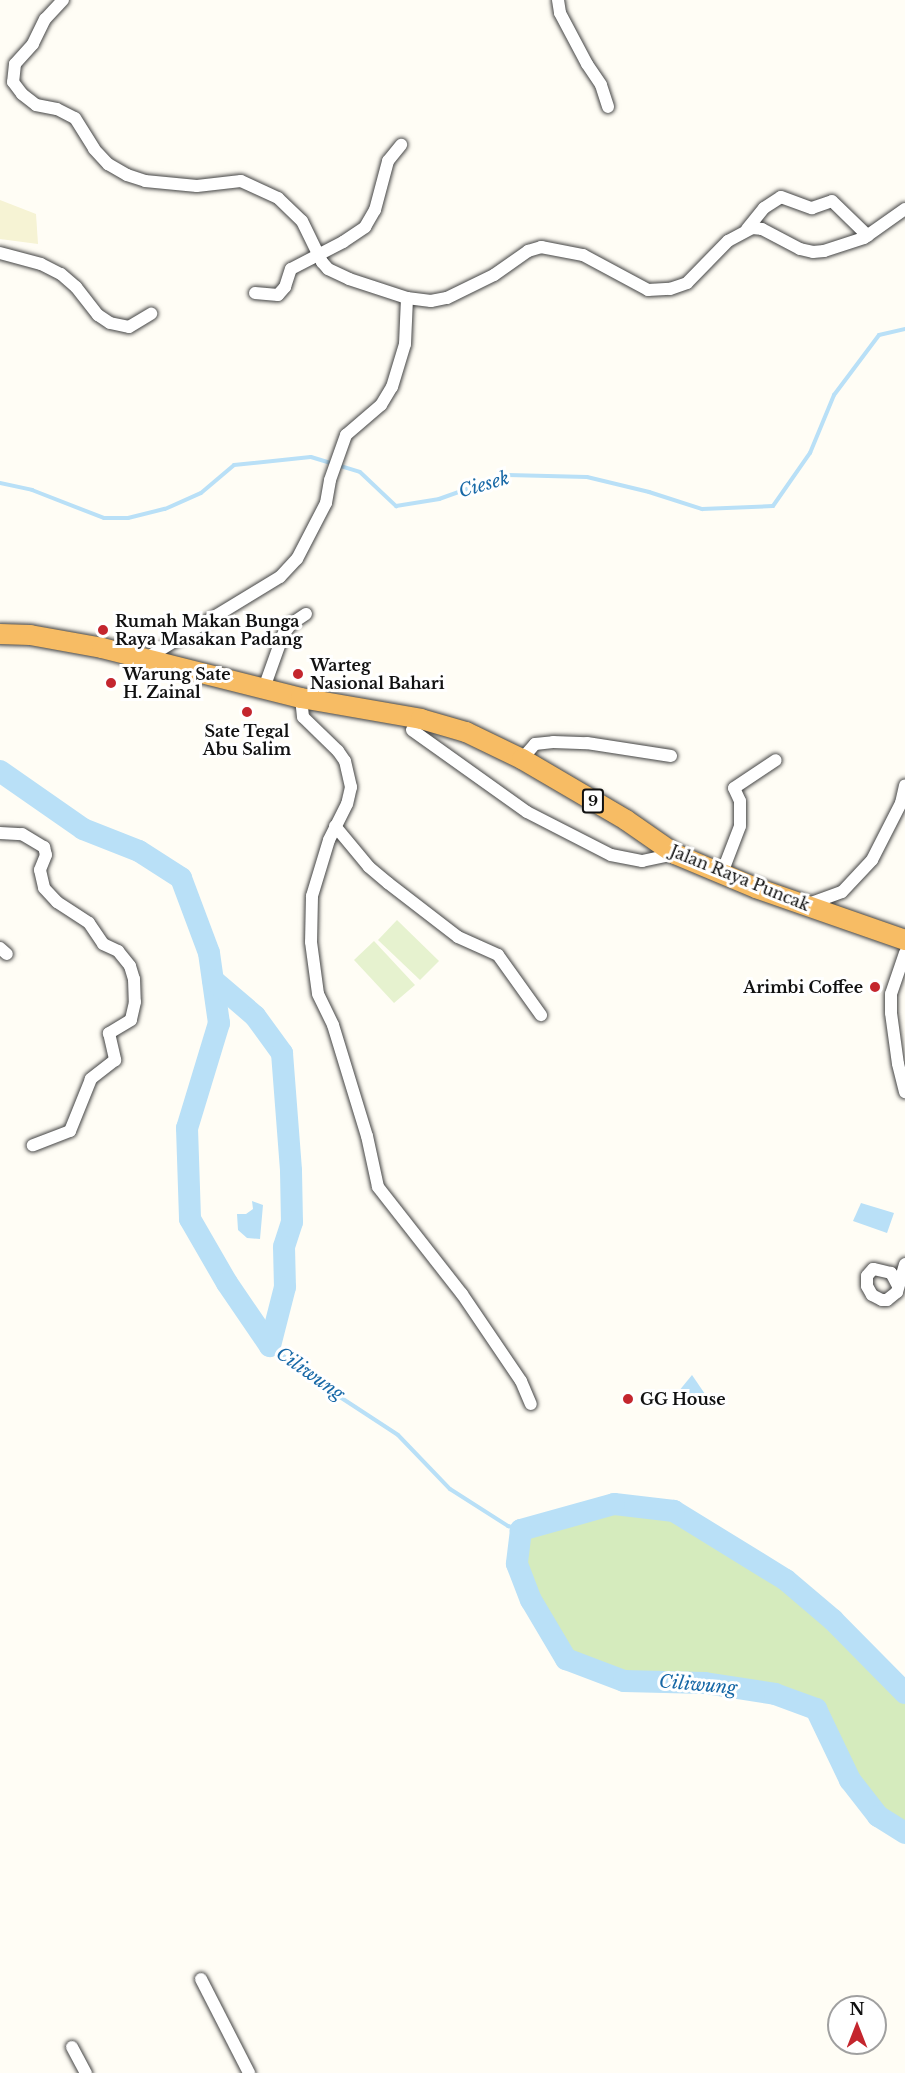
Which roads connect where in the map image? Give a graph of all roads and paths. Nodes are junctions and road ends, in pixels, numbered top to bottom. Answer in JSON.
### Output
{"nodes":[{"id":1,"x":63,"y":0,"type":"edge"},
{"id":2,"x":558,"y":0,"type":"edge"},
{"id":3,"x":608,"y":107,"type":"dead end"},
{"id":4,"x":401,"y":145,"type":"dead end"},
{"id":5,"x":905,"y":209,"type":"edge"},
{"id":6,"x":747,"y":230,"type":"junction"},
{"id":7,"x":868,"y":236,"type":"junction"},
{"id":8,"x":319,"y":252,"type":"junction"},
{"id":9,"x":0,"y":253,"type":"edge"},
{"id":10,"x":255,"y":293,"type":"dead end"},
{"id":11,"x":406,"y":298,"type":"junction"},
{"id":12,"x":151,"y":314,"type":"dead end"},
{"id":13,"x":306,"y":614,"type":"dead end"},
{"id":14,"x":0,"y":634,"type":"edge"},
{"id":15,"x":145,"y":659,"type":"junction"},
{"id":16,"x":264,"y":688,"type":"junction"},
{"id":17,"x":301,"y":698,"type":"junction"},
{"id":18,"x":412,"y":730,"type":"dead end"},
{"id":19,"x":671,"y":756,"type":"dead end"},
{"id":20,"x":522,"y":759,"type":"junction"},
{"id":21,"x":776,"y":760,"type":"dead end"},
{"id":22,"x":905,"y":785,"type":"edge"},
{"id":23,"x":336,"y":826,"type":"junction"},
{"id":24,"x":0,"y":833,"type":"edge"},
{"id":25,"x":675,"y":854,"type":"junction"},
{"id":26,"x":722,"y":873,"type":"junction"},
{"id":27,"x":806,"y":905,"type":"junction"},
{"id":28,"x":905,"y":940,"type":"edge"},
{"id":29,"x":905,"y":953,"type":"edge"},
{"id":30,"x":541,"y":1015,"type":"dead end"},
{"id":31,"x":905,"y":1092,"type":"edge"},
{"id":32,"x":33,"y":1145,"type":"dead end"},
{"id":33,"x":905,"y":1264,"type":"edge"},
{"id":34,"x":898,"y":1286,"type":"dead end"},
{"id":35,"x":531,"y":1404,"type":"dead end"},
{"id":36,"x":201,"y":1979,"type":"dead end"},
{"id":37,"x":72,"y":2047,"type":"dead end"},
{"id":38,"x":86,"y":2073,"type":"edge"},
{"id":39,"x":249,"y":2073,"type":"edge"}],
"edges":[{"from":1,"to":8,"type":"street"},
{"from":2,"to":3,"type":"street"},
{"from":4,"to":8,"type":"street"},
{"from":5,"to":7,"type":"street"},
{"from":6,"to":7,"type":"street"},
{"from":6,"to":7,"type":"street"},
{"from":6,"to":11,"type":"street"},
{"from":8,"to":10,"type":"street"},
{"from":8,"to":11,"type":"street"},
{"from":9,"to":12,"type":"street"},
{"from":11,"to":15,"type":"street"},
{"from":13,"to":16,"type":"street"},
{"from":14,"to":15,"type":"highway","name":"Jalan Raya Puncak","number":"9"},
{"from":15,"to":16,"type":"highway","name":"Jalan Raya Puncak","number":"9"},
{"from":16,"to":17,"type":"highway","name":"Jalan Raya Puncak","number":"9"},
{"from":17,"to":20,"type":"highway","name":"Jalan Raya Puncak","number":"9"},
{"from":17,"to":23,"type":"street"},
{"from":18,"to":25,"type":"street"},
{"from":19,"to":20,"type":"street"},
{"from":20,"to":25,"type":"highway","name":"Jalan Raya Puncak","number":"9"},
{"from":21,"to":26,"type":"street"},
{"from":22,"to":27,"type":"street"},
{"from":23,"to":30,"type":"street"},
{"from":23,"to":35,"type":"street"},
{"from":24,"to":32,"type":"street"},
{"from":25,"to":26,"type":"highway","name":"Jalan Raya Puncak","number":"9"},
{"from":26,"to":27,"type":"highway","name":"Jalan Raya Puncak","number":"9"},
{"from":27,"to":28,"type":"highway","name":"Jalan Raya Puncak","number":"9"},
{"from":29,"to":31,"type":"street"},
{"from":33,"to":34,"type":"street"},
{"from":36,"to":39,"type":"street"},
{"from":37,"to":38,"type":"street"}]}
